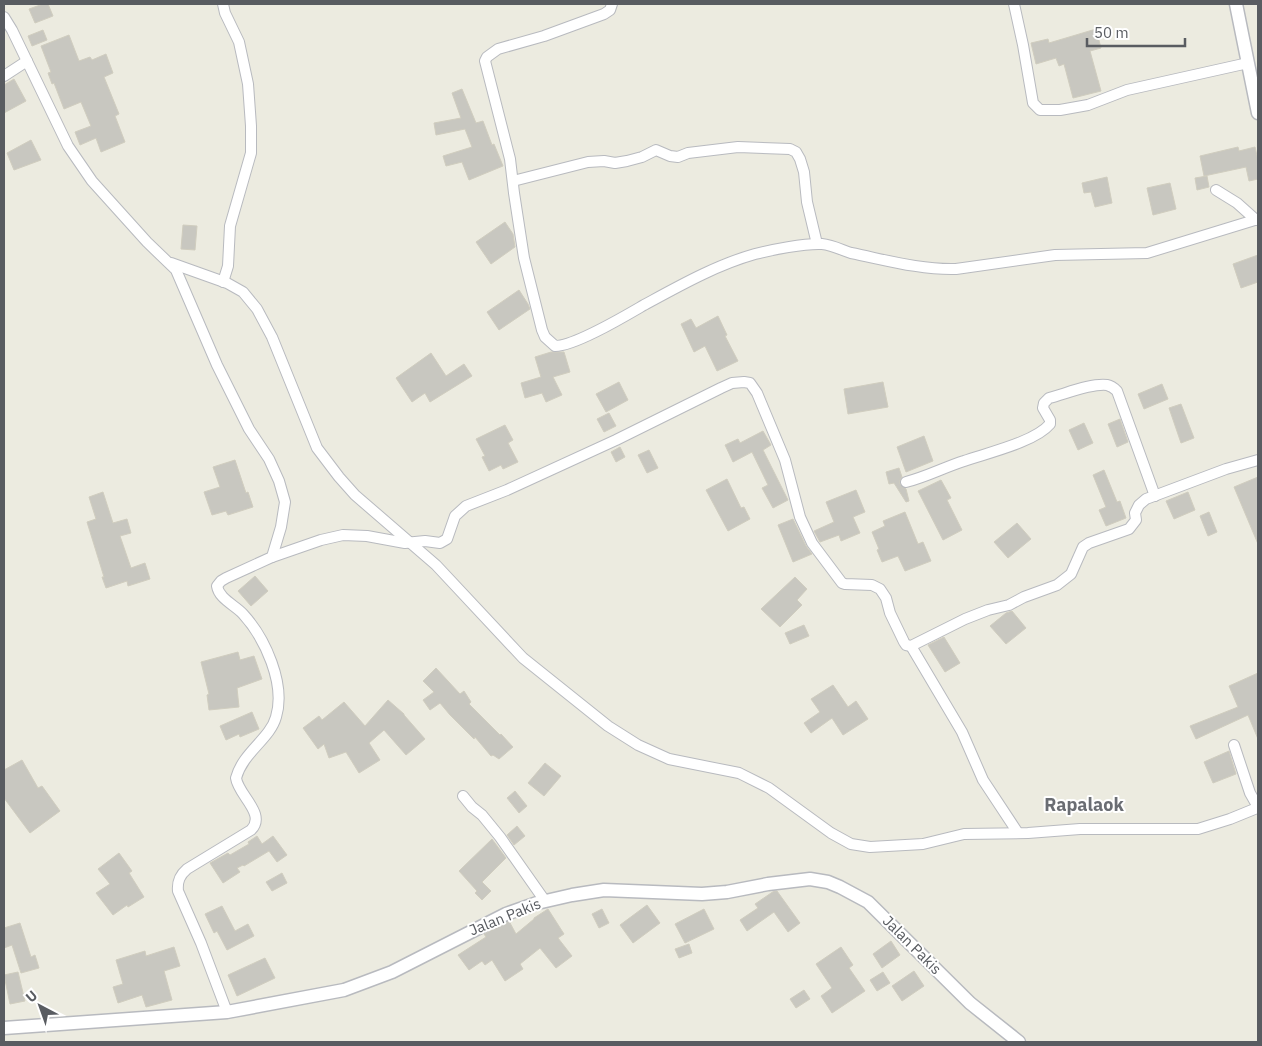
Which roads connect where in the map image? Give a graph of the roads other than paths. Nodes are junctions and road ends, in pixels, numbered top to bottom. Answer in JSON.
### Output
{"nodes":[{"id":1,"x":223,"y":4,"type":"edge"},
{"id":2,"x":612,"y":4,"type":"edge"},
{"id":3,"x":1014,"y":4,"type":"edge"},
{"id":4,"x":1236,"y":4,"type":"edge"},
{"id":5,"x":4,"y":18,"type":"edge"},
{"id":6,"x":27,"y":61,"type":"junction"},
{"id":7,"x":1248,"y":63,"type":"junction"},
{"id":8,"x":4,"y":76,"type":"edge"},
{"id":9,"x":1258,"y":113,"type":"edge"},
{"id":10,"x":513,"y":181,"type":"junction"},
{"id":11,"x":1216,"y":190,"type":"dead end"},
{"id":12,"x":1257,"y":219,"type":"edge"},
{"id":13,"x":817,"y":244,"type":"junction"},
{"id":14,"x":171,"y":263,"type":"junction"},
{"id":15,"x":222,"y":282,"type":"junction"},
{"id":16,"x":1258,"y":460,"type":"edge"},
{"id":17,"x":906,"y":482,"type":"dead end"},
{"id":18,"x":1155,"y":496,"type":"junction"},
{"id":19,"x":410,"y":543,"type":"junction"},
{"id":20,"x":272,"y":557,"type":"junction"},
{"id":21,"x":911,"y":646,"type":"junction"},
{"id":22,"x":1234,"y":745,"type":"dead end"},
{"id":23,"x":463,"y":796,"type":"dead end"},
{"id":24,"x":1258,"y":807,"type":"edge"},
{"id":25,"x":1018,"y":833,"type":"junction"},
{"id":26,"x":545,"y":901,"type":"junction"},
{"id":27,"x":227,"y":1012,"type":"junction"},
{"id":28,"x":4,"y":1028,"type":"edge"},
{"id":29,"x":1019,"y":1042,"type":"edge"}],
"edges":[{"from":1,"to":15,"type":"street"},
{"from":2,"to":10,"type":"street"},
{"from":3,"to":7,"type":"street"},
{"from":4,"to":7,"type":"street"},
{"from":5,"to":6,"type":"street"},
{"from":6,"to":8,"type":"street"},
{"from":6,"to":14,"type":"street"},
{"from":7,"to":9,"type":"street"},
{"from":10,"to":13,"type":"street"},
{"from":10,"to":13,"type":"street"},
{"from":11,"to":12,"type":"street"},
{"from":12,"to":13,"type":"street"},
{"from":14,"to":15,"type":"street"},
{"from":14,"to":20,"type":"street"},
{"from":15,"to":19,"type":"street"},
{"from":16,"to":18,"type":"street"},
{"from":17,"to":18,"type":"street"},
{"from":18,"to":21,"type":"street"},
{"from":19,"to":20,"type":"street"},
{"from":19,"to":21,"type":"street"},
{"from":19,"to":25,"type":"street"},
{"from":20,"to":27,"type":"street"},
{"from":21,"to":25,"type":"street"},
{"from":22,"to":24,"type":"street"},
{"from":23,"to":26,"type":"street"},
{"from":24,"to":25,"type":"street"},
{"from":26,"to":27,"type":"street","name":"Jalan Pakis"},
{"from":26,"to":29,"type":"street","name":"Jalan Pakis"},
{"from":27,"to":28,"type":"street","name":"Jalan Pakis"}]}
